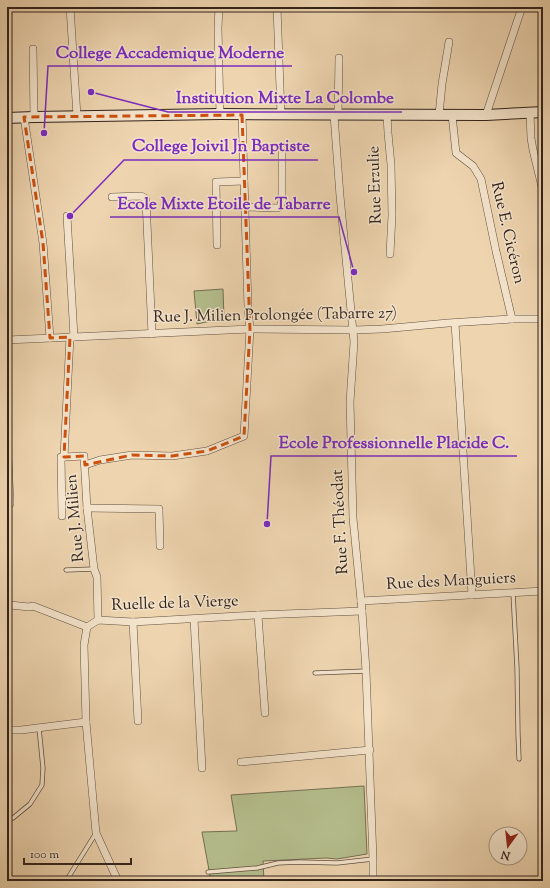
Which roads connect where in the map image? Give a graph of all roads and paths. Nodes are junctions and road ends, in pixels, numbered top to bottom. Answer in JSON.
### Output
{"nodes":[{"id":1,"x":70,"y":7,"type":"edge"},
{"id":2,"x":219,"y":7,"type":"edge"},
{"id":3,"x":277,"y":7,"type":"edge"},
{"id":4,"x":522,"y":7,"type":"edge"},
{"id":5,"x":449,"y":42,"type":"dead end"},
{"id":6,"x":34,"y":48,"type":"dead end"},
{"id":7,"x":338,"y":58,"type":"dead end"},
{"id":8,"x":543,"y":112,"type":"edge"},
{"id":9,"x":530,"y":113,"type":"junction"},
{"id":10,"x":220,"y":114,"type":"junction"},
{"id":11,"x":242,"y":115,"type":"junction"},
{"id":12,"x":281,"y":115,"type":"junction"},
{"id":13,"x":336,"y":115,"type":"junction"},
{"id":14,"x":387,"y":115,"type":"junction"},
{"id":15,"x":440,"y":115,"type":"junction"},
{"id":16,"x":452,"y":115,"type":"junction"},
{"id":17,"x":486,"y":115,"type":"junction"},
{"id":18,"x":77,"y":116,"type":"junction"},
{"id":19,"x":7,"y":118,"type":"edge"},
{"id":20,"x":27,"y":120,"type":"junction"},
{"id":21,"x":282,"y":150,"type":"dead end"},
{"id":22,"x":244,"y":181,"type":"junction"},
{"id":23,"x":543,"y":191,"type":"edge"},
{"id":24,"x":112,"y":197,"type":"dead end"},
{"id":25,"x":245,"y":207,"type":"junction"},
{"id":26,"x":67,"y":216,"type":"dead end"},
{"id":27,"x":218,"y":245,"type":"dead end"},
{"id":28,"x":390,"y":254,"type":"dead end"},
{"id":29,"x":512,"y":319,"type":"junction"},
{"id":30,"x":543,"y":319,"type":"edge"},
{"id":31,"x":454,"y":323,"type":"junction"},
{"id":32,"x":250,"y":330,"type":"junction"},
{"id":33,"x":354,"y":330,"type":"junction"},
{"id":34,"x":152,"y":334,"type":"junction"},
{"id":35,"x":72,"y":337,"type":"junction"},
{"id":36,"x":50,"y":338,"type":"junction"},
{"id":37,"x":7,"y":340,"type":"edge"},
{"id":38,"x":7,"y":438,"type":"edge"},
{"id":39,"x":64,"y":457,"type":"junction"},
{"id":40,"x":85,"y":465,"type":"junction"},
{"id":41,"x":9,"y":503,"type":"edge"},
{"id":42,"x":87,"y":508,"type":"junction"},
{"id":43,"x":62,"y":516,"type":"dead end"},
{"id":44,"x":160,"y":546,"type":"dead end"},
{"id":45,"x":94,"y":569,"type":"junction"},
{"id":46,"x":66,"y":570,"type":"dead end"},
{"id":47,"x":7,"y":580,"type":"edge"},
{"id":48,"x":543,"y":591,"type":"edge"},
{"id":49,"x":513,"y":593,"type":"junction"},
{"id":50,"x":472,"y":595,"type":"junction"},
{"id":51,"x":361,"y":602,"type":"junction"},
{"id":52,"x":362,"y":611,"type":"junction"},
{"id":53,"x":258,"y":615,"type":"junction"},
{"id":54,"x":194,"y":619,"type":"junction"},
{"id":55,"x":98,"y":620,"type":"junction"},
{"id":56,"x":133,"y":622,"type":"junction"},
{"id":57,"x":87,"y":627,"type":"junction"},
{"id":58,"x":366,"y":671,"type":"junction"},
{"id":59,"x":315,"y":672,"type":"dead end"},
{"id":60,"x":265,"y":714,"type":"dead end"},
{"id":61,"x":138,"y":721,"type":"dead end"},
{"id":62,"x":86,"y":722,"type":"junction"},
{"id":63,"x":39,"y":728,"type":"junction"},
{"id":64,"x":7,"y":730,"type":"edge"},
{"id":65,"x":370,"y":750,"type":"junction"},
{"id":66,"x":519,"y":759,"type":"dead end"},
{"id":67,"x":241,"y":762,"type":"dead end"},
{"id":68,"x":202,"y":768,"type":"dead end"},
{"id":69,"x":13,"y":818,"type":"dead end"},
{"id":70,"x":96,"y":833,"type":"junction"},
{"id":71,"x":373,"y":859,"type":"junction"},
{"id":72,"x":208,"y":872,"type":"dead end"},
{"id":73,"x":179,"y":880,"type":"edge"},
{"id":74,"x":66,"y":881,"type":"edge"},
{"id":75,"x":118,"y":881,"type":"edge"},
{"id":76,"x":174,"y":881,"type":"edge"},
{"id":77,"x":373,"y":881,"type":"edge"}],
"edges":[{"from":1,"to":18,"type":"street"},
{"from":2,"to":10,"type":"street"},
{"from":3,"to":12,"type":"street"},
{"from":4,"to":17,"type":"street"},
{"from":5,"to":15,"type":"street"},
{"from":6,"to":20,"type":"street"},
{"from":7,"to":13,"type":"street","name":"Rue F. Théodat"},
{"from":8,"to":9,"type":"main road"},
{"from":9,"to":17,"type":"main road"},
{"from":9,"to":23,"type":"street"},
{"from":10,"to":11,"type":"main road"},
{"from":10,"to":18,"type":"main road"},
{"from":11,"to":12,"type":"main road"},
{"from":11,"to":22,"type":"street"},
{"from":12,"to":13,"type":"main road"},
{"from":13,"to":14,"type":"main road"},
{"from":13,"to":33,"type":"street","name":"Rue F. Théodat"},
{"from":14,"to":15,"type":"main road"},
{"from":14,"to":28,"type":"street","name":"Rue Erzulie"},
{"from":15,"to":16,"type":"main road"},
{"from":16,"to":17,"type":"main road"},
{"from":16,"to":29,"type":"street","name":"Rue E. Cicéron"},
{"from":18,"to":20,"type":"main road"},
{"from":19,"to":20,"type":"main road"},
{"from":20,"to":36,"type":"street"},
{"from":21,"to":25,"type":"street"},
{"from":22,"to":25,"type":"street"},
{"from":22,"to":27,"type":"street"},
{"from":24,"to":34,"type":"street"},
{"from":25,"to":32,"type":"street"},
{"from":26,"to":35,"type":"street","name":"Rue J. Milien"},
{"from":29,"to":30,"type":"street","name":"Rue J. Milien Prolongée (Tabarre 27)"},
{"from":29,"to":31,"type":"street","name":"Rue J. Milien Prolongée (Tabarre 27)"},
{"from":31,"to":33,"type":"street","name":"Rue J. Milien Prolongée (Tabarre 27)"},
{"from":31,"to":50,"type":"street"},
{"from":32,"to":33,"type":"street","name":"Rue J. Milien Prolongée (Tabarre 27)"},
{"from":32,"to":34,"type":"street","name":"Rue J. Milien Prolongée (Tabarre 27)"},
{"from":32,"to":40,"type":"street"},
{"from":33,"to":51,"type":"street","name":"Rue F. Théodat"},
{"from":34,"to":35,"type":"street","name":"Rue J. Milien Prolongée (Tabarre 27)"},
{"from":35,"to":36,"type":"street","name":"Rue J. Milien Prolongée (Tabarre 27)"},
{"from":35,"to":39,"type":"street","name":"Rue J. Milien"},
{"from":36,"to":37,"type":"street","name":"Rue J. Milien Prolongée (Tabarre 27)"},
{"from":38,"to":41,"type":"street"},
{"from":39,"to":40,"type":"street","name":"Rue J. Milien"},
{"from":39,"to":43,"type":"street"},
{"from":40,"to":42,"type":"street","name":"Rue J. Milien"},
{"from":42,"to":44,"type":"street"},
{"from":42,"to":45,"type":"street","name":"Rue J. Milien"},
{"from":45,"to":46,"type":"lane"},
{"from":45,"to":55,"type":"street","name":"Rue J. Milien"},
{"from":47,"to":57,"type":"street"},
{"from":48,"to":49,"type":"street","name":"Rue des Manguiers"},
{"from":49,"to":50,"type":"street","name":"Rue des Manguiers"},
{"from":49,"to":66,"type":"lane"},
{"from":50,"to":51,"type":"street","name":"Rue des Manguiers"},
{"from":51,"to":52,"type":"street","name":"Rue F. Théodat"},
{"from":52,"to":53,"type":"street","name":"Ruelle de la Vierge"},
{"from":52,"to":58,"type":"street","name":"Rue F. Théodat"},
{"from":53,"to":54,"type":"street","name":"Ruelle de la Vierge"},
{"from":53,"to":60,"type":"street"},
{"from":54,"to":56,"type":"street","name":"Ruelle de la Vierge"},
{"from":54,"to":68,"type":"street"},
{"from":55,"to":56,"type":"street","name":"Ruelle de la Vierge"},
{"from":55,"to":57,"type":"street","name":"Ruelle de la Vierge"},
{"from":56,"to":61,"type":"street"},
{"from":57,"to":62,"type":"street"},
{"from":58,"to":59,"type":"lane"},
{"from":58,"to":65,"type":"street","name":"Rue F. Théodat"},
{"from":62,"to":63,"type":"street"},
{"from":62,"to":70,"type":"street"},
{"from":63,"to":64,"type":"street"},
{"from":63,"to":69,"type":"lane"},
{"from":65,"to":67,"type":"street"},
{"from":65,"to":71,"type":"street","name":"Rue F. Théodat"},
{"from":70,"to":74,"type":"lane"},
{"from":70,"to":75,"type":"street"},
{"from":71,"to":72,"type":"lane"},
{"from":71,"to":77,"type":"street","name":"Rue F. Théodat"},
{"from":73,"to":76,"type":"lane"}]}
